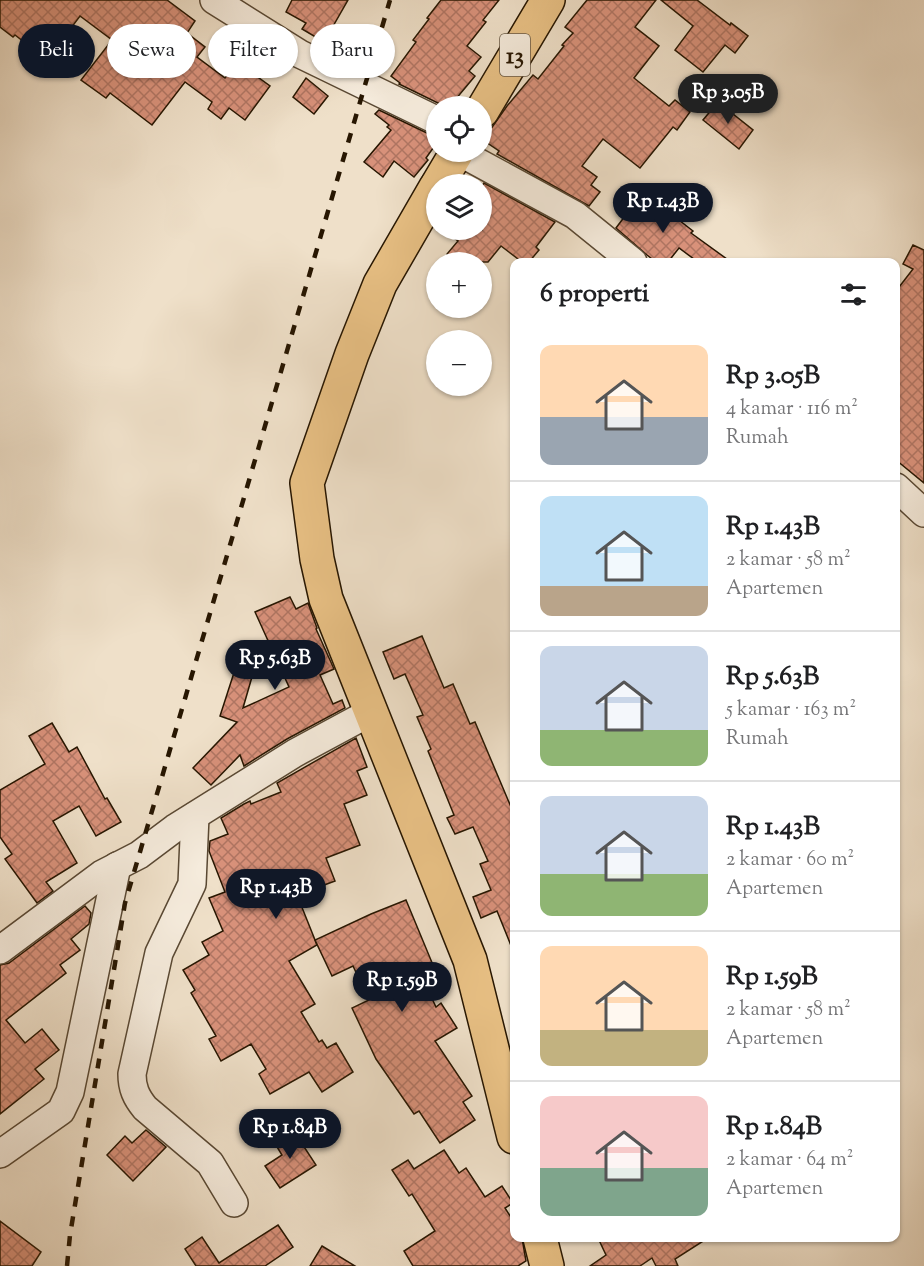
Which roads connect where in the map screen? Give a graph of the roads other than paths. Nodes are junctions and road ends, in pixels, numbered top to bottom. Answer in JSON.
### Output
{"nodes":[{"id":1,"x":214,"y":0,"type":"edge"},
{"id":2,"x":548,"y":0,"type":"edge"},
{"id":3,"x":491,"y":96,"type":"edge"},
{"id":4,"x":426,"y":115,"type":"edge"},
{"id":5,"x":477,"y":162,"type":"edge"},
{"id":6,"x":426,"y":205,"type":"edge"},
{"id":7,"x":628,"y":258,"type":"edge"},
{"id":8,"x":900,"y":491,"type":"edge"},
{"id":9,"x":924,"y":513,"type":"edge"},
{"id":10,"x":371,"y":712,"type":"junction"},
{"id":11,"x":195,"y":816,"type":"junction"},
{"id":12,"x":117,"y":866,"type":"junction"},
{"id":13,"x":0,"y":950,"type":"edge"},
{"id":14,"x":510,"y":1121,"type":"edge"},
{"id":15,"x":0,"y":1154,"type":"edge"},
{"id":16,"x":234,"y":1203,"type":"dead end"},
{"id":17,"x":541,"y":1242,"type":"edge"},
{"id":18,"x":547,"y":1266,"type":"edge"}],
"edges":[{"from":1,"to":4,"type":"street"},
{"from":2,"to":3,"type":"highway","number":"13"},
{"from":5,"to":7,"type":"street"},
{"from":6,"to":10,"type":"highway"},
{"from":8,"to":9,"type":"street"},
{"from":10,"to":11,"type":"street"},
{"from":10,"to":14,"type":"highway"},
{"from":11,"to":12,"type":"street"},
{"from":11,"to":16,"type":"street"},
{"from":12,"to":13,"type":"street"},
{"from":12,"to":15,"type":"street"},
{"from":17,"to":18,"type":"highway"}]}
